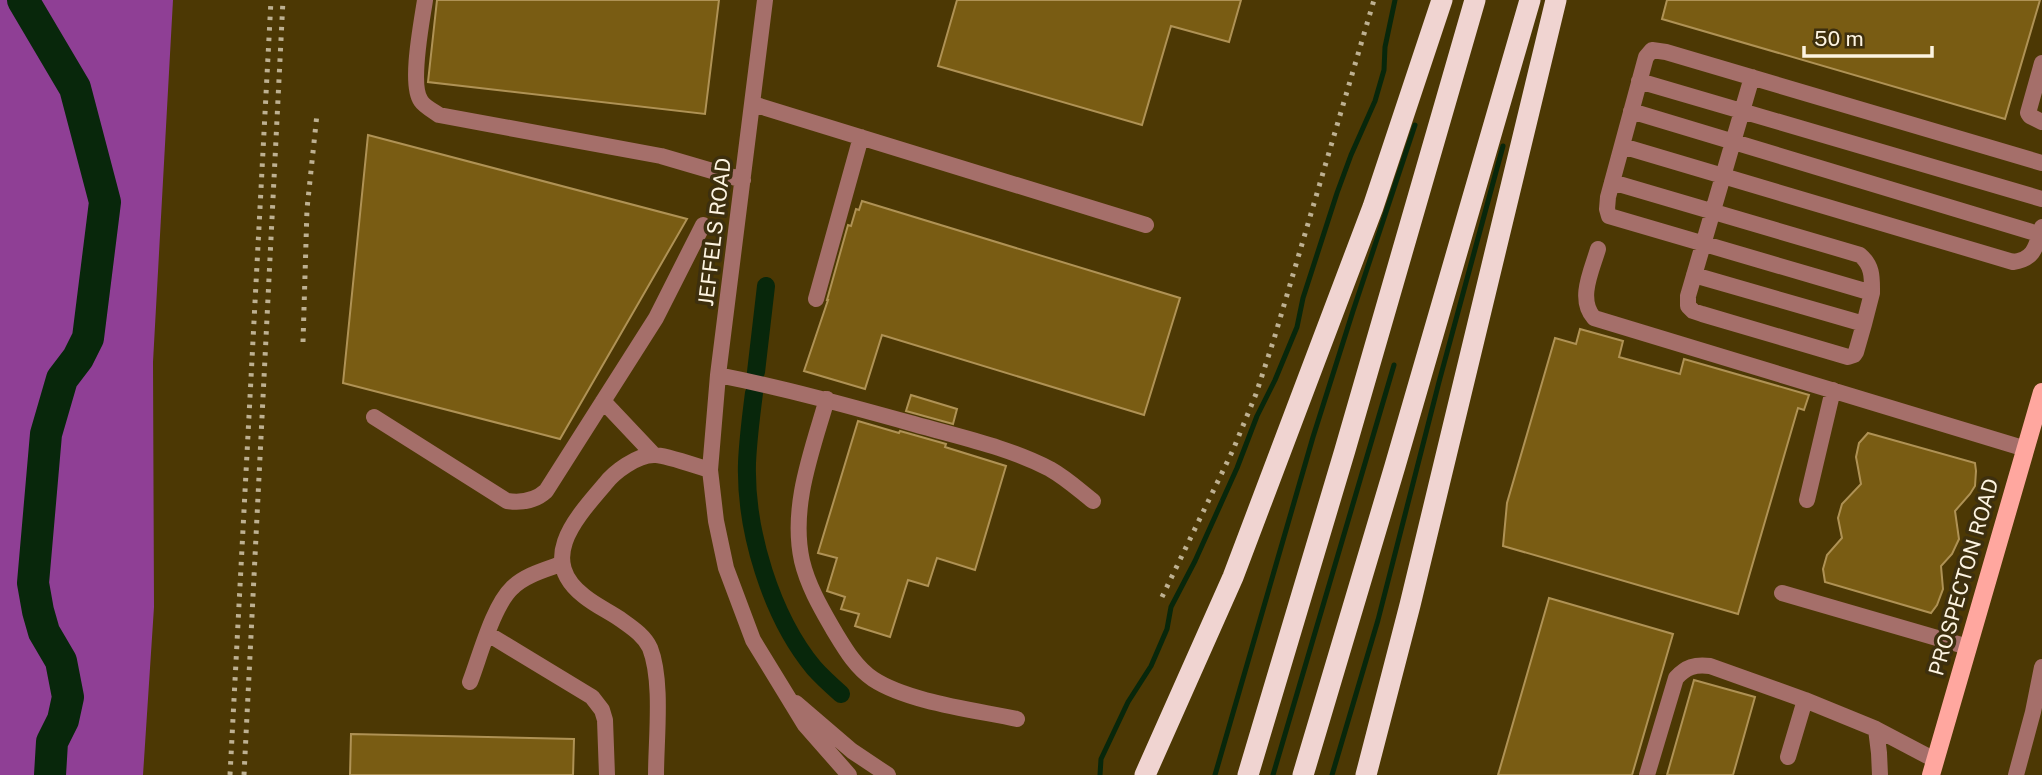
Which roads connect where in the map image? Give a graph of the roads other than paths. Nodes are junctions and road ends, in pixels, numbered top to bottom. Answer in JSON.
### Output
{"nodes":[{"id":1,"x":425,"y":0,"type":"edge"},
{"id":2,"x":765,"y":0,"type":"edge"},
{"id":3,"x":1442,"y":0,"type":"edge"},
{"id":4,"x":1475,"y":0,"type":"edge"},
{"id":5,"x":1530,"y":0,"type":"edge"},
{"id":6,"x":1556,"y":0,"type":"edge"},
{"id":7,"x":2042,"y":63,"type":"edge"},
{"id":8,"x":1752,"y":77,"type":"junction"},
{"id":9,"x":1639,"y":80,"type":"junction"},
{"id":10,"x":753,"y":104,"type":"junction"},
{"id":11,"x":1631,"y":111,"type":"junction"},
{"id":12,"x":1743,"y":111,"type":"junction"},
{"id":13,"x":2042,"y":122,"type":"edge"},
{"id":14,"x":861,"y":137,"type":"junction"},
{"id":15,"x":1734,"y":142,"type":"junction"},
{"id":16,"x":1622,"y":146,"type":"junction"},
{"id":17,"x":2042,"y":163,"type":"edge"},
{"id":18,"x":1723,"y":175,"type":"junction"},
{"id":19,"x":743,"y":180,"type":"junction"},
{"id":20,"x":1612,"y":182,"type":"junction"},
{"id":21,"x":2042,"y":198,"type":"edge"},
{"id":22,"x":1711,"y":212,"type":"junction"},
{"id":23,"x":703,"y":225,"type":"dead end"},
{"id":24,"x":1146,"y":225,"type":"dead end"},
{"id":25,"x":2041,"y":232,"type":"edge"},
{"id":26,"x":1703,"y":244,"type":"junction"},
{"id":27,"x":1598,"y":249,"type":"dead end"},
{"id":28,"x":1695,"y":275,"type":"junction"},
{"id":29,"x":1872,"y":293,"type":"junction"},
{"id":30,"x":816,"y":299,"type":"dead end"},
{"id":31,"x":1864,"y":324,"type":"junction"},
{"id":32,"x":718,"y":374,"type":"junction"},
{"id":33,"x":1833,"y":390,"type":"junction"},
{"id":34,"x":2042,"y":393,"type":"edge"},
{"id":35,"x":827,"y":399,"type":"junction"},
{"id":36,"x":603,"y":401,"type":"junction"},
{"id":37,"x":374,"y":417,"type":"dead end"},
{"id":38,"x":2026,"y":449,"type":"junction"},
{"id":39,"x":654,"y":454,"type":"junction"},
{"id":40,"x":710,"y":470,"type":"junction"},
{"id":41,"x":1807,"y":500,"type":"dead end"},
{"id":42,"x":1093,"y":501,"type":"dead end"},
{"id":43,"x":561,"y":564,"type":"junction"},
{"id":44,"x":1782,"y":593,"type":"dead end"},
{"id":45,"x":488,"y":634,"type":"junction"},
{"id":46,"x":1968,"y":647,"type":"junction"},
{"id":47,"x":2042,"y":667,"type":"edge"},
{"id":48,"x":470,"y":682,"type":"dead end"},
{"id":49,"x":791,"y":700,"type":"junction"},
{"id":50,"x":1805,"y":700,"type":"junction"},
{"id":51,"x":1017,"y":719,"type":"dead end"},
{"id":52,"x":1875,"y":729,"type":"junction"},
{"id":53,"x":1788,"y":757,"type":"dead end"},
{"id":54,"x":1933,"y":768,"type":"edge"},
{"id":55,"x":607,"y":775,"type":"edge"},
{"id":56,"x":656,"y":775,"type":"edge"},
{"id":57,"x":849,"y":775,"type":"edge"},
{"id":58,"x":888,"y":775,"type":"edge"},
{"id":59,"x":1144,"y":775,"type":"edge"},
{"id":60,"x":1248,"y":775,"type":"edge"},
{"id":61,"x":1303,"y":775,"type":"edge"},
{"id":62,"x":1366,"y":775,"type":"edge"},
{"id":63,"x":1647,"y":775,"type":"edge"},
{"id":64,"x":1880,"y":775,"type":"edge"},
{"id":65,"x":2016,"y":775,"type":"edge"}],
"edges":[{"from":1,"to":19,"type":"street"},
{"from":2,"to":10,"type":"street","name":"JEFFELS ROAD"},
{"from":3,"to":59,"type":"highway"},
{"from":4,"to":60,"type":"highway"},
{"from":5,"to":61,"type":"highway"},
{"from":6,"to":62,"type":"highway"},
{"from":7,"to":13,"type":"street"},
{"from":8,"to":9,"type":"street"},
{"from":8,"to":12,"type":"street"},
{"from":8,"to":17,"type":"street"},
{"from":9,"to":11,"type":"street"},
{"from":9,"to":12,"type":"street"},
{"from":10,"to":14,"type":"street"},
{"from":10,"to":19,"type":"street","name":"JEFFELS ROAD"},
{"from":11,"to":15,"type":"street"},
{"from":11,"to":16,"type":"street"},
{"from":12,"to":15,"type":"street"},
{"from":12,"to":21,"type":"street"},
{"from":14,"to":24,"type":"street"},
{"from":14,"to":30,"type":"street"},
{"from":15,"to":18,"type":"street"},
{"from":15,"to":25,"type":"street"},
{"from":16,"to":18,"type":"street"},
{"from":16,"to":20,"type":"street"},
{"from":18,"to":22,"type":"street"},
{"from":18,"to":25,"type":"street"},
{"from":19,"to":32,"type":"street","name":"JEFFELS ROAD"},
{"from":20,"to":22,"type":"street"},
{"from":20,"to":26,"type":"street"},
{"from":22,"to":26,"type":"street"},
{"from":22,"to":29,"type":"street"},
{"from":23,"to":36,"type":"street"},
{"from":26,"to":28,"type":"street"},
{"from":26,"to":29,"type":"street"},
{"from":27,"to":33,"type":"street"},
{"from":28,"to":31,"type":"street"},
{"from":28,"to":31,"type":"street"},
{"from":29,"to":31,"type":"street"},
{"from":32,"to":35,"type":"street"},
{"from":32,"to":40,"type":"street","name":"JEFFELS ROAD"},
{"from":33,"to":38,"type":"street"},
{"from":33,"to":41,"type":"street"},
{"from":34,"to":38,"type":"main road","name":"PROSPECTON ROAD"},
{"from":35,"to":42,"type":"street"},
{"from":35,"to":51,"type":"street"},
{"from":36,"to":37,"type":"street"},
{"from":36,"to":39,"type":"street"},
{"from":38,"to":46,"type":"main road","name":"PROSPECTON ROAD"},
{"from":39,"to":40,"type":"street"},
{"from":39,"to":43,"type":"street"},
{"from":40,"to":49,"type":"street","name":"JEFFELS ROAD"},
{"from":43,"to":45,"type":"street"},
{"from":43,"to":56,"type":"street"},
{"from":44,"to":46,"type":"street"},
{"from":45,"to":48,"type":"street"},
{"from":45,"to":55,"type":"street"},
{"from":46,"to":54,"type":"main road","name":"PROSPECTON ROAD"},
{"from":47,"to":65,"type":"street"},
{"from":49,"to":57,"type":"street","name":"JEFFELS ROAD"},
{"from":49,"to":58,"type":"street"},
{"from":50,"to":52,"type":"street"},
{"from":50,"to":53,"type":"street"},
{"from":50,"to":63,"type":"street"},
{"from":52,"to":54,"type":"street"},
{"from":52,"to":64,"type":"street"}]}
